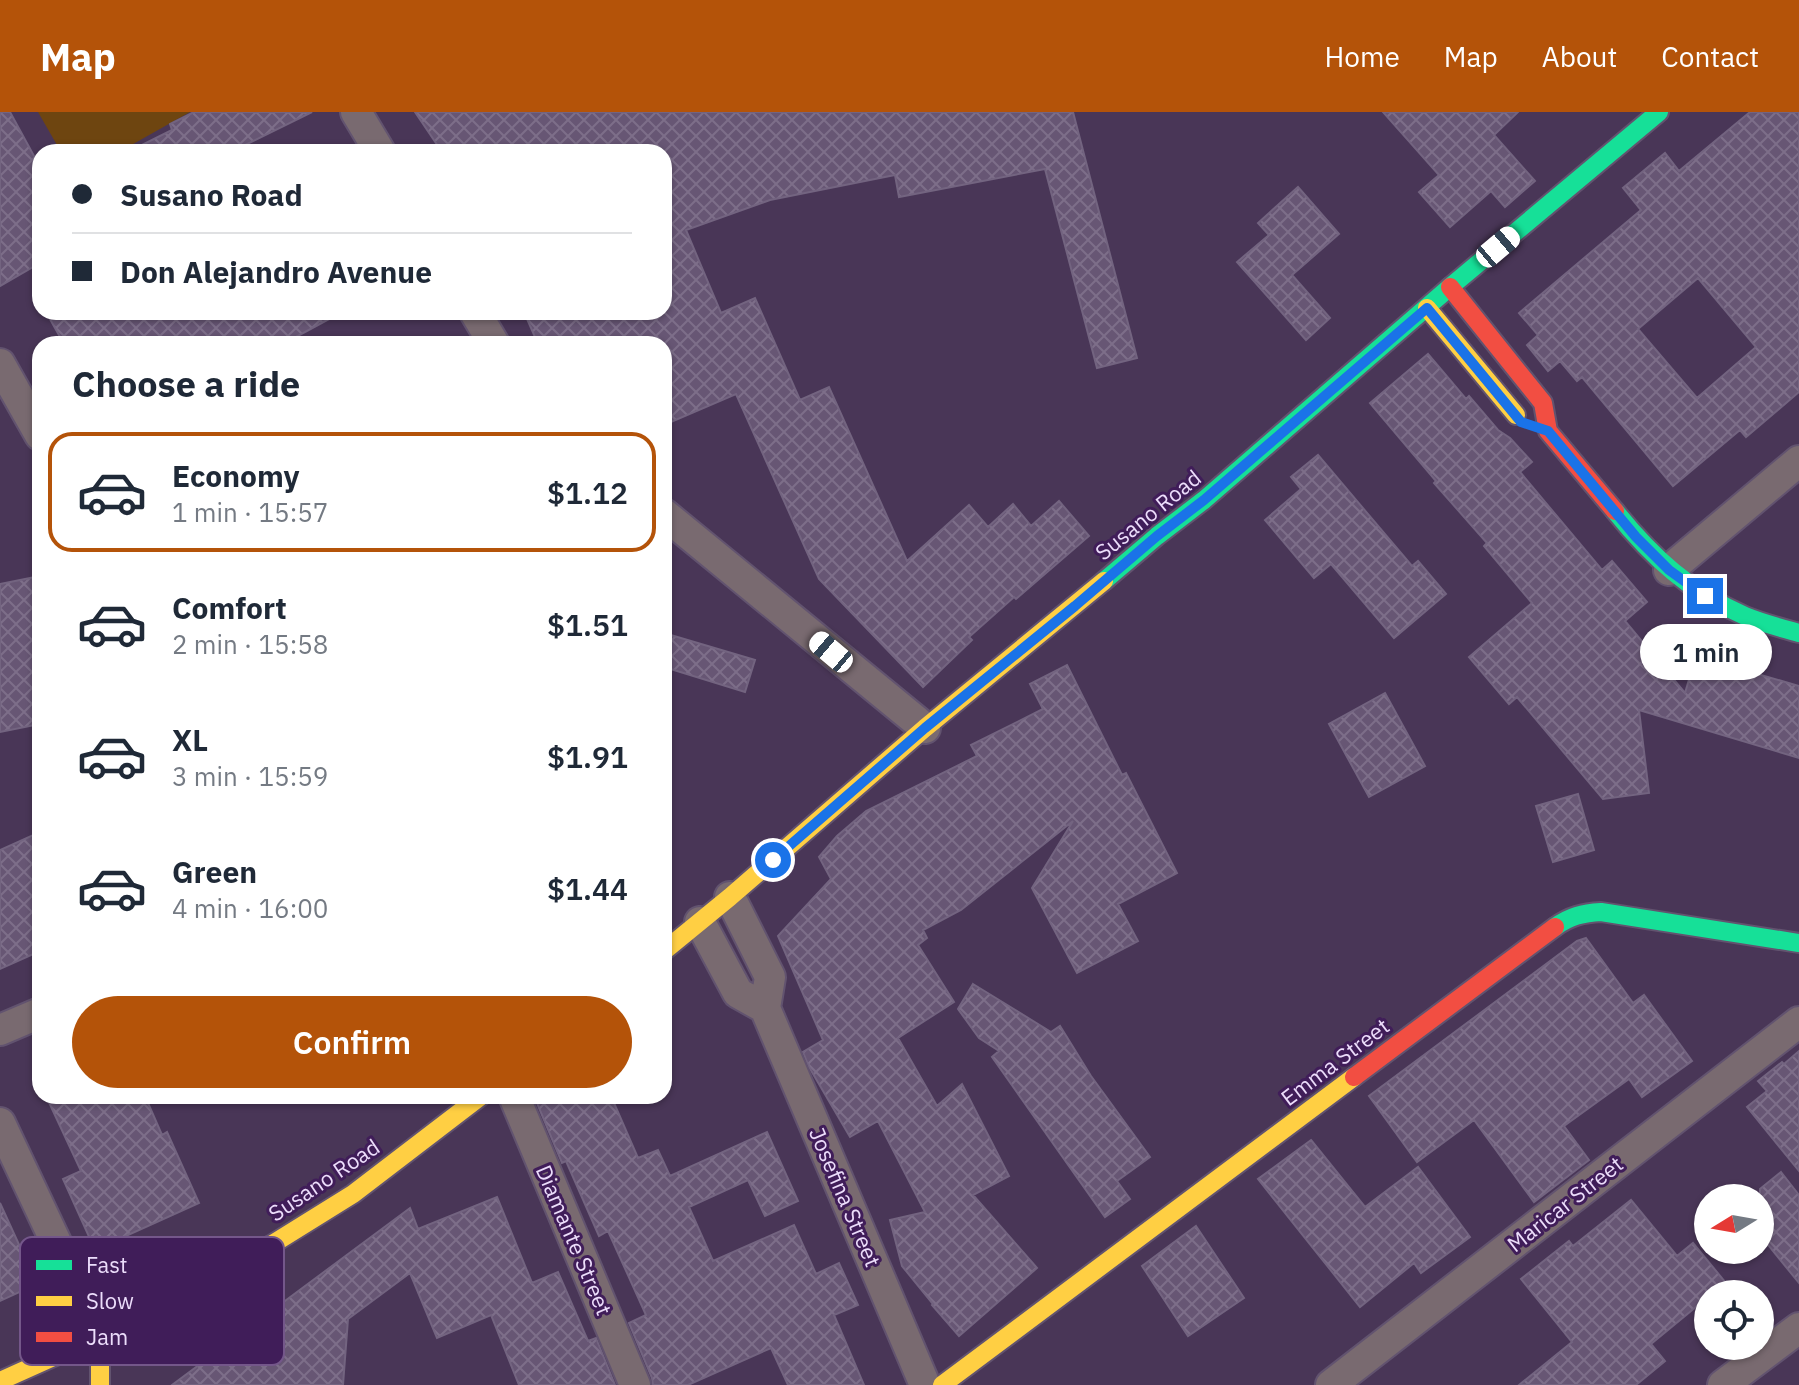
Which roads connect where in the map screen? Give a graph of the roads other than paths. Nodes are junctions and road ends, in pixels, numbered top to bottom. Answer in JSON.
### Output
{"nodes":[{"id":1,"x":356,"y":112,"type":"edge"},
{"id":2,"x":1659,"y":112,"type":"edge"},
{"id":3,"x":375,"y":144,"type":"edge"},
{"id":4,"x":1450,"y":287,"type":"junction"},
{"id":5,"x":1427,"y":308,"type":"junction"},
{"id":6,"x":0,"y":364,"type":"edge"},
{"id":7,"x":32,"y":421,"type":"edge"},
{"id":8,"x":1548,"y":431,"type":"junction"},
{"id":9,"x":1799,"y":461,"type":"edge"},
{"id":10,"x":672,"y":521,"type":"edge"},
{"id":11,"x":1669,"y":570,"type":"junction"},
{"id":12,"x":1799,"y":633,"type":"edge"},
{"id":13,"x":925,"y":728,"type":"junction"},
{"id":14,"x":730,"y":897,"type":"junction"},
{"id":15,"x":700,"y":922,"type":"junction"},
{"id":16,"x":1799,"y":943,"type":"edge"},
{"id":17,"x":672,"y":945,"type":"edge"},
{"id":18,"x":765,"y":1008,"type":"junction"},
{"id":19,"x":32,"y":1016,"type":"edge"},
{"id":20,"x":1799,"y":1022,"type":"edge"},
{"id":21,"x":0,"y":1030,"type":"edge"},
{"id":22,"x":471,"y":1104,"type":"edge"},
{"id":23,"x":517,"y":1104,"type":"edge"},
{"id":24,"x":0,"y":1123,"type":"edge"},
{"id":25,"x":54,"y":1237,"type":"edge"},
{"id":26,"x":284,"y":1237,"type":"edge"},
{"id":27,"x":1799,"y":1328,"type":"edge"},
{"id":28,"x":36,"y":1365,"type":"edge"},
{"id":29,"x":0,"y":1381,"type":"edge"},
{"id":30,"x":635,"y":1385,"type":"edge"},
{"id":31,"x":925,"y":1385,"type":"edge"},
{"id":32,"x":942,"y":1385,"type":"edge"},
{"id":33,"x":1331,"y":1385,"type":"edge"},
{"id":34,"x":1723,"y":1385,"type":"edge"}],
"edges":[{"from":1,"to":3,"type":"street"},
{"from":2,"to":4,"type":"main road","name":"Susano Road"},
{"from":4,"to":5,"type":"main road","name":"Susano Road"},
{"from":4,"to":8,"type":"main road"},
{"from":5,"to":8,"type":"main road"},
{"from":5,"to":13,"type":"main road","name":"Susano Road"},
{"from":6,"to":7,"type":"street"},
{"from":8,"to":11,"type":"main road"},
{"from":9,"to":11,"type":"street"},
{"from":10,"to":13,"type":"street"},
{"from":11,"to":12,"type":"main road"},
{"from":13,"to":14,"type":"main road","name":"Susano Road"},
{"from":14,"to":15,"type":"main road","name":"Susano Road"},
{"from":14,"to":18,"type":"street","name":"Josefina Street"},
{"from":15,"to":17,"type":"main road","name":"Susano Road"},
{"from":15,"to":18,"type":"street"},
{"from":16,"to":32,"type":"main road","name":"Emma Street"},
{"from":18,"to":31,"type":"street","name":"Josefina Street"},
{"from":19,"to":21,"type":"street"},
{"from":20,"to":33,"type":"street","name":"Maricar Street"},
{"from":22,"to":26,"type":"main road","name":"Susano Road"},
{"from":23,"to":30,"type":"street","name":"Diamante Street"},
{"from":24,"to":25,"type":"street"},
{"from":27,"to":34,"type":"street"},
{"from":28,"to":29,"type":"main road","name":"Susano Road"}]}
